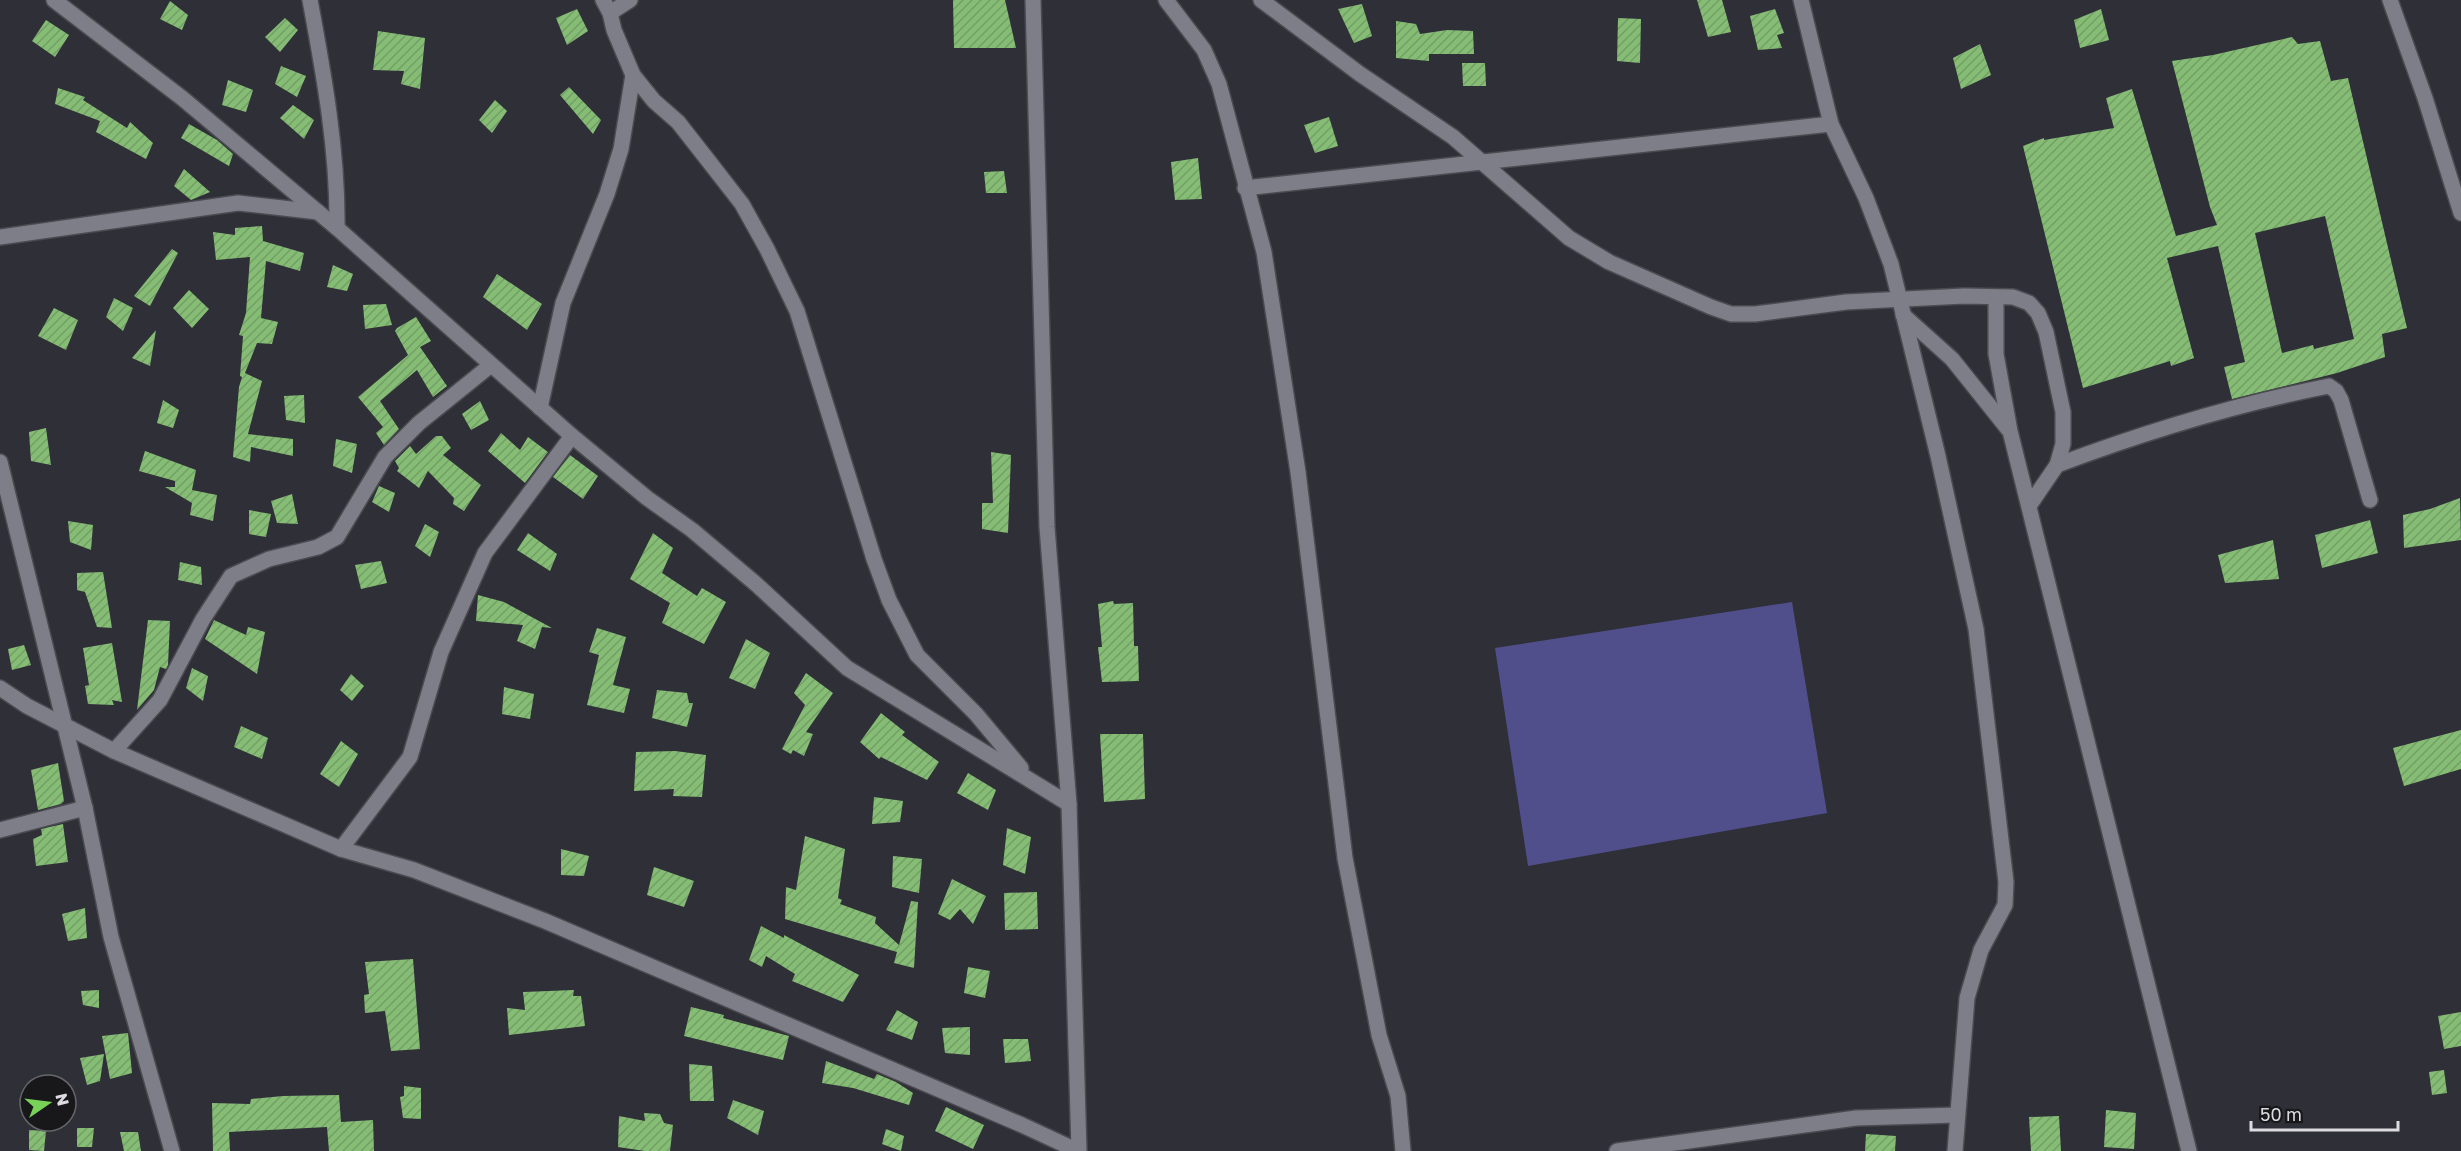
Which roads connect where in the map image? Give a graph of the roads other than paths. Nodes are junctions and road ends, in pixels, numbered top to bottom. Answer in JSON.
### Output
{"nodes":[{"id":1,"x":54,"y":0,"type":"edge"},
{"id":2,"x":310,"y":0,"type":"edge"},
{"id":3,"x":630,"y":0,"type":"edge"},
{"id":4,"x":1034,"y":0,"type":"edge"},
{"id":5,"x":1166,"y":0,"type":"edge"},
{"id":6,"x":1261,"y":0,"type":"edge"},
{"id":7,"x":1801,"y":0,"type":"edge"},
{"id":8,"x":2390,"y":0,"type":"edge"},
{"id":9,"x":606,"y":6,"type":"edge"},
{"id":10,"x":633,"y":75,"type":"junction"},
{"id":11,"x":1831,"y":124,"type":"junction"},
{"id":12,"x":1484,"y":163,"type":"junction"},
{"id":13,"x":1245,"y":188,"type":"junction"},
{"id":14,"x":318,"y":212,"type":"junction"},
{"id":15,"x":2461,"y":213,"type":"edge"},
{"id":16,"x":337,"y":228,"type":"junction"},
{"id":17,"x":0,"y":237,"type":"edge"},
{"id":18,"x":1996,"y":297,"type":"junction"},
{"id":19,"x":1901,"y":308,"type":"junction"},
{"id":20,"x":491,"y":365,"type":"junction"},
{"id":21,"x":540,"y":408,"type":"junction"},
{"id":22,"x":2010,"y":430,"type":"junction"},
{"id":23,"x":572,"y":436,"type":"junction"},
{"id":24,"x":0,"y":462,"type":"edge"},
{"id":25,"x":2057,"y":465,"type":"junction"},
{"id":26,"x":2370,"y":500,"type":"dead end"},
{"id":27,"x":2029,"y":506,"type":"junction"},
{"id":28,"x":0,"y":688,"type":"edge"},
{"id":29,"x":64,"y":724,"type":"junction"},
{"id":30,"x":114,"y":751,"type":"junction"},
{"id":31,"x":1028,"y":778,"type":"junction"},
{"id":32,"x":1069,"y":804,"type":"junction"},
{"id":33,"x":85,"y":808,"type":"junction"},
{"id":34,"x":0,"y":830,"type":"edge"},
{"id":35,"x":341,"y":849,"type":"junction"},
{"id":36,"x":1957,"y":1115,"type":"junction"},
{"id":37,"x":171,"y":1151,"type":"edge"},
{"id":38,"x":1079,"y":1151,"type":"edge"},
{"id":39,"x":1403,"y":1151,"type":"edge"},
{"id":40,"x":1617,"y":1151,"type":"edge"},
{"id":41,"x":1955,"y":1151,"type":"edge"},
{"id":42,"x":2189,"y":1151,"type":"edge"}],
"edges":[{"from":1,"to":14,"type":"street"},
{"from":2,"to":16,"type":"street"},
{"from":3,"to":9,"type":"street"},
{"from":4,"to":32,"type":"street"},
{"from":5,"to":13,"type":"street"},
{"from":6,"to":12,"type":"street"},
{"from":7,"to":11,"type":"street"},
{"from":8,"to":15,"type":"street"},
{"from":9,"to":10,"type":"street"},
{"from":10,"to":21,"type":"street"},
{"from":10,"to":31,"type":"street"},
{"from":11,"to":12,"type":"street"},
{"from":11,"to":19,"type":"street"},
{"from":12,"to":13,"type":"street"},
{"from":12,"to":19,"type":"street"},
{"from":13,"to":39,"type":"street"},
{"from":14,"to":16,"type":"street"},
{"from":14,"to":17,"type":"street"},
{"from":16,"to":20,"type":"street"},
{"from":18,"to":19,"type":"street"},
{"from":18,"to":22,"type":"street"},
{"from":18,"to":25,"type":"street"},
{"from":19,"to":22,"type":"street"},
{"from":19,"to":36,"type":"street"},
{"from":20,"to":21,"type":"street"},
{"from":20,"to":30,"type":"street"},
{"from":21,"to":23,"type":"street"},
{"from":22,"to":27,"type":"street"},
{"from":23,"to":31,"type":"street"},
{"from":23,"to":35,"type":"street"},
{"from":24,"to":29,"type":"street"},
{"from":25,"to":26,"type":"street"},
{"from":25,"to":27,"type":"street"},
{"from":27,"to":42,"type":"street"},
{"from":28,"to":29,"type":"street"},
{"from":29,"to":30,"type":"street"},
{"from":29,"to":33,"type":"street"},
{"from":30,"to":35,"type":"street"},
{"from":31,"to":32,"type":"street"},
{"from":32,"to":38,"type":"street"},
{"from":33,"to":34,"type":"street"},
{"from":33,"to":37,"type":"street"},
{"from":35,"to":38,"type":"street"},
{"from":36,"to":40,"type":"street"},
{"from":36,"to":41,"type":"street"}]}
